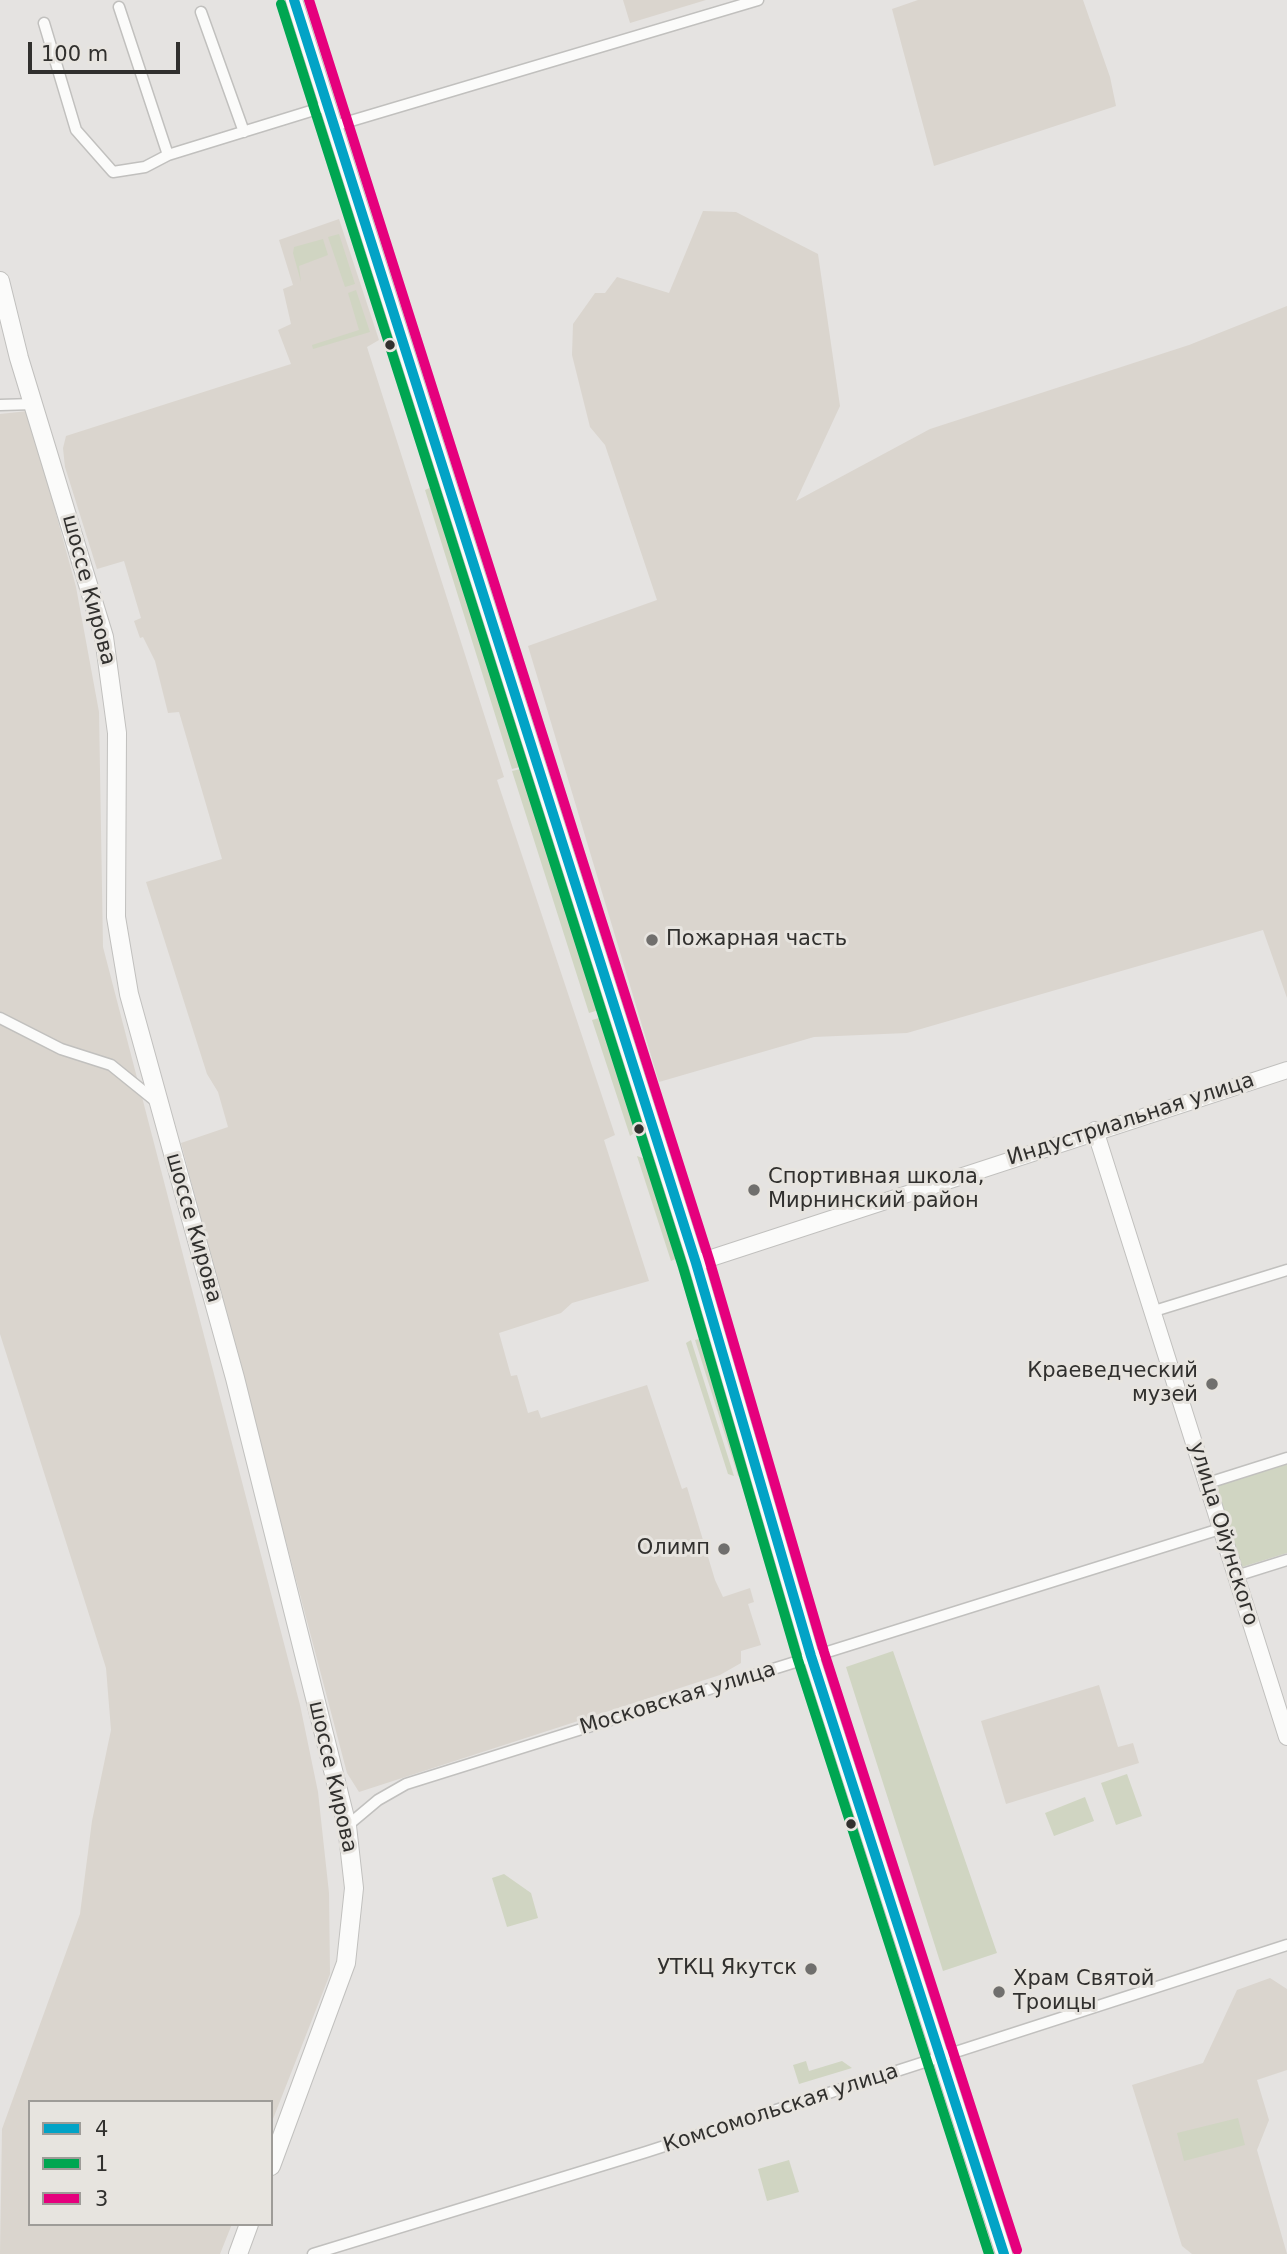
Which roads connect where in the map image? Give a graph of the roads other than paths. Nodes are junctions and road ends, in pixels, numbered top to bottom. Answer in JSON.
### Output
{"nodes":[{"id":1,"x":294,"y":0,"type":"edge"},
{"id":2,"x":758,"y":0,"type":"edge"},
{"id":3,"x":120,"y":7,"type":"dead end"},
{"id":4,"x":201,"y":12,"type":"dead end"},
{"id":5,"x":44,"y":23,"type":"dead end"},
{"id":6,"x":327,"y":106,"type":"junction"},
{"id":7,"x":334,"y":126,"type":"junction"},
{"id":8,"x":244,"y":132,"type":"junction"},
{"id":9,"x":167,"y":155,"type":"junction"},
{"id":10,"x":0,"y":281,"type":"edge"},
{"id":11,"x":34,"y":404,"type":"junction"},
{"id":12,"x":0,"y":405,"type":"edge"},
{"id":13,"x":0,"y":1018,"type":"edge"},
{"id":14,"x":1287,"y":1070,"type":"edge"},
{"id":15,"x":158,"y":1103,"type":"junction"},
{"id":16,"x":1095,"y":1130,"type":"junction"},
{"id":17,"x":696,"y":1263,"type":"junction"},
{"id":18,"x":1287,"y":1270,"type":"edge"},
{"id":19,"x":1151,"y":1312,"type":"junction"},
{"id":20,"x":1287,"y":1458,"type":"edge"},
{"id":21,"x":1208,"y":1483,"type":"junction"},
{"id":22,"x":1220,"y":1529,"type":"junction"},
{"id":23,"x":1287,"y":1560,"type":"edge"},
{"id":24,"x":1236,"y":1576,"type":"junction"},
{"id":25,"x":811,"y":1656,"type":"junction"},
{"id":26,"x":1287,"y":1737,"type":"edge"},
{"id":27,"x":347,"y":1826,"type":"junction"},
{"id":28,"x":1287,"y":1945,"type":"edge"},
{"id":29,"x":940,"y":2058,"type":"junction"},
{"id":30,"x":273,"y":2161,"type":"edge"},
{"id":31,"x":248,"y":2226,"type":"edge"},
{"id":32,"x":238,"y":2254,"type":"edge"},
{"id":33,"x":313,"y":2254,"type":"edge"},
{"id":34,"x":1004,"y":2254,"type":"edge"}],
"edges":[{"from":1,"to":6,"type":"main road"},
{"from":2,"to":7,"type":"street"},
{"from":3,"to":9,"type":"street"},
{"from":4,"to":8,"type":"street"},
{"from":5,"to":9,"type":"street"},
{"from":6,"to":7,"type":"main road"},
{"from":6,"to":8,"type":"street"},
{"from":7,"to":17,"type":"main road"},
{"from":8,"to":9,"type":"street"},
{"from":10,"to":11,"type":"main road","name":"шоссе Кирова"},
{"from":11,"to":12,"type":"street"},
{"from":11,"to":15,"type":"main road","name":"шоссе Кирова"},
{"from":13,"to":15,"type":"street"},
{"from":14,"to":16,"type":"main road","name":"Индустриальная улица"},
{"from":15,"to":27,"type":"main road","name":"шоссе Кирова"},
{"from":16,"to":17,"type":"main road","name":"Индустриальная улица"},
{"from":16,"to":19,"type":"main road","name":"улица Ойунского"},
{"from":17,"to":25,"type":"main road"},
{"from":18,"to":19,"type":"street"},
{"from":19,"to":21,"type":"main road","name":"улица Ойунского"},
{"from":20,"to":21,"type":"street"},
{"from":21,"to":22,"type":"main road","name":"улица Ойунского"},
{"from":22,"to":24,"type":"main road","name":"улица Ойунского"},
{"from":22,"to":25,"type":"street","name":"Московская улица"},
{"from":23,"to":24,"type":"street"},
{"from":24,"to":26,"type":"main road","name":"улица Ойунского"},
{"from":25,"to":27,"type":"street","name":"Московская улица"},
{"from":25,"to":29,"type":"main road"},
{"from":27,"to":30,"type":"main road","name":"шоссе Кирова"},
{"from":28,"to":29,"type":"street","name":"Комсомольская улица"},
{"from":29,"to":33,"type":"street","name":"Комсомольская улица"},
{"from":29,"to":34,"type":"main road"},
{"from":31,"to":32,"type":"main road"}]}
